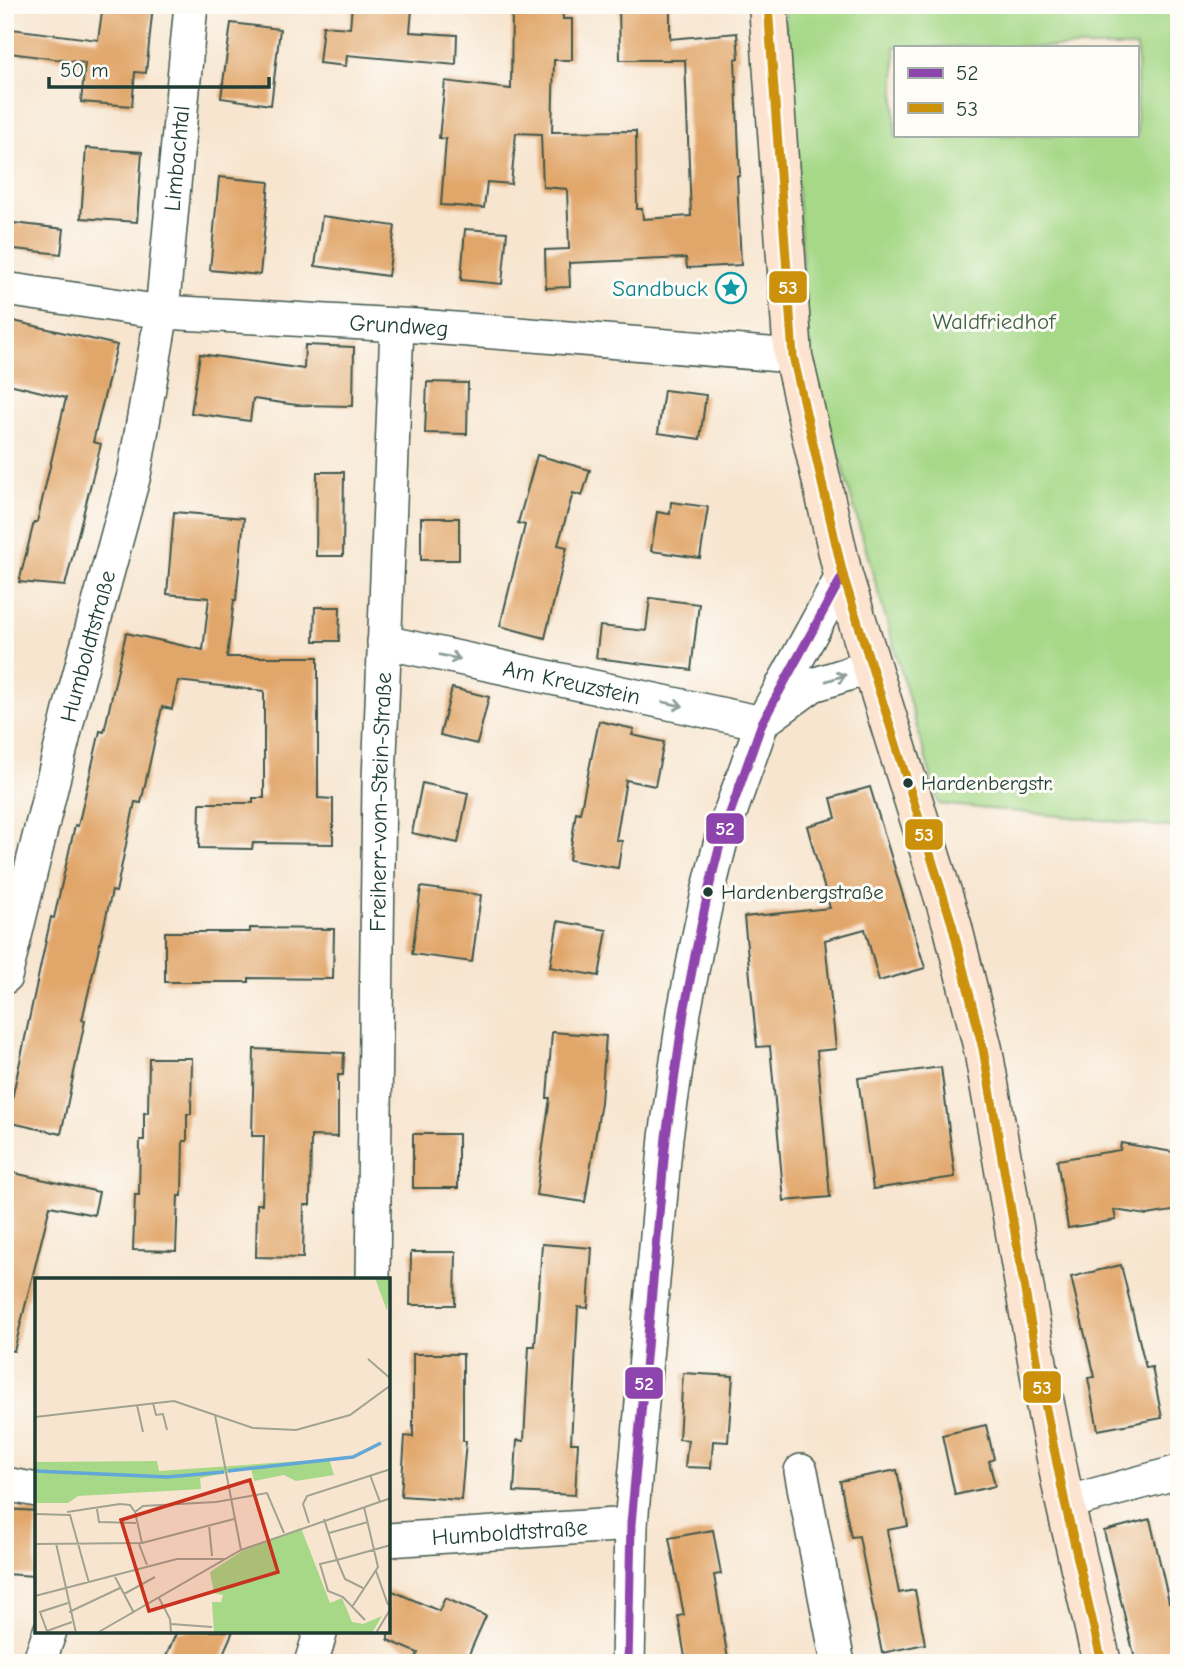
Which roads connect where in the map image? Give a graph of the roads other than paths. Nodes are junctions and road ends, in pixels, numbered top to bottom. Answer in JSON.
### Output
{"nodes":[{"id":1,"x":191,"y":5,"type":"edge"},
{"id":2,"x":768,"y":5,"type":"edge"},
{"id":3,"x":5,"y":289,"type":"edge"},
{"id":4,"x":162,"y":312,"type":"junction"},
{"id":5,"x":397,"y":326,"type":"junction"},
{"id":6,"x":793,"y":356,"type":"junction"},
{"id":7,"x":843,"y":575,"type":"junction"},
{"id":8,"x":384,"y":642,"type":"junction"},
{"id":9,"x":873,"y":666,"type":"junction"},
{"id":10,"x":762,"y":723,"type":"junction"},
{"id":11,"x":5,"y":977,"type":"edge"},
{"id":12,"x":373,"y":1278,"type":"edge"},
{"id":13,"x":801,"y":1471,"type":"dead end"},
{"id":14,"x":1179,"y":1472,"type":"edge"},
{"id":15,"x":5,"y":1484,"type":"edge"},
{"id":16,"x":35,"y":1490,"type":"edge"},
{"id":17,"x":1065,"y":1503,"type":"junction"},
{"id":18,"x":631,"y":1524,"type":"junction"},
{"id":19,"x":390,"y":1540,"type":"edge"},
{"id":20,"x":49,"y":1633,"type":"edge"},
{"id":21,"x":320,"y":1633,"type":"edge"},
{"id":22,"x":39,"y":1663,"type":"edge"},
{"id":23,"x":311,"y":1663,"type":"edge"},
{"id":24,"x":628,"y":1663,"type":"edge"},
{"id":25,"x":838,"y":1663,"type":"edge"},
{"id":26,"x":1102,"y":1663,"type":"edge"}],
"edges":[{"from":1,"to":4,"type":"street","name":"Limbachtal"},
{"from":2,"to":6,"type":"main road"},
{"from":3,"to":4,"type":"street","name":"Grundweg"},
{"from":4,"to":5,"type":"street","name":"Grundweg"},
{"from":4,"to":11,"type":"street","name":"Humboldtstraße"},
{"from":5,"to":6,"type":"street","name":"Grundweg"},
{"from":5,"to":8,"type":"street","name":"Freiherr-vom-Stein-Straße"},
{"from":6,"to":7,"type":"main road"},
{"from":7,"to":9,"type":"main road"},
{"from":7,"to":10,"type":"street"},
{"from":8,"to":10,"type":"street","name":"Am Kreuzstein","one_way":true},
{"from":8,"to":12,"type":"street","name":"Freiherr-vom-Stein-Straße"},
{"from":10,"to":9,"type":"street","one_way":true},
{"from":9,"to":17,"type":"main road"},
{"from":10,"to":18,"type":"street"},
{"from":13,"to":25,"type":"street"},
{"from":14,"to":17,"type":"street"},
{"from":15,"to":16,"type":"street"},
{"from":17,"to":26,"type":"main road"},
{"from":18,"to":19,"type":"street","name":"Humboldtstraße"},
{"from":18,"to":24,"type":"street"},
{"from":20,"to":22,"type":"street"},
{"from":21,"to":23,"type":"street"}]}
